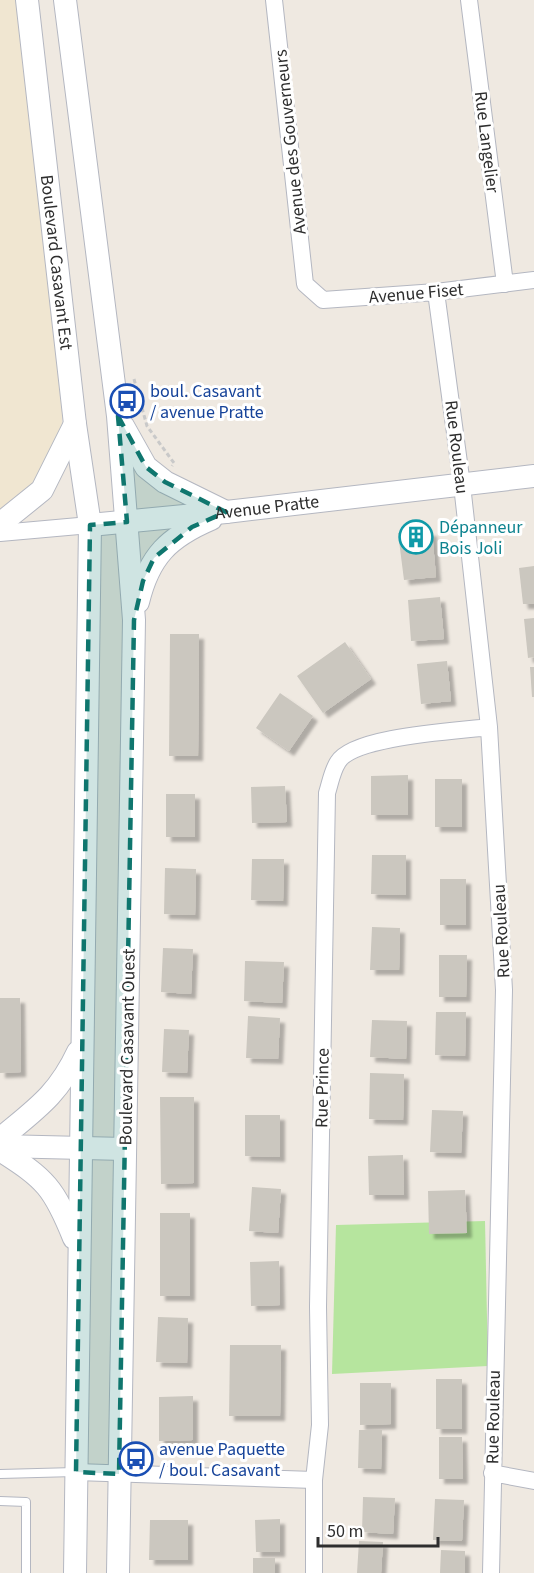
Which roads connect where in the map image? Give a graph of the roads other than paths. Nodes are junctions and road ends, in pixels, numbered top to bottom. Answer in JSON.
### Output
{"nodes":[{"id":1,"x":27,"y":0,"type":"edge"},
{"id":2,"x":64,"y":0,"type":"edge"},
{"id":3,"x":274,"y":0,"type":"edge"},
{"id":4,"x":469,"y":0,"type":"edge"},
{"id":5,"x":534,"y":280,"type":"edge"},
{"id":6,"x":305,"y":284,"type":"joint"},
{"id":7,"x":505,"y":284,"type":"junction"},
{"id":8,"x":436,"y":292,"type":"junction"},
{"id":9,"x":118,"y":416,"type":"junction"},
{"id":10,"x":75,"y":424,"type":"junction"},
{"id":11,"x":534,"y":476,"type":"edge"},
{"id":12,"x":462,"y":485,"type":"junction"},
{"id":13,"x":226,"y":512,"type":"junction"},
{"id":14,"x":128,"y":522,"type":"junction"},
{"id":15,"x":0,"y":524,"type":"edge"},
{"id":16,"x":90,"y":525,"type":"junction"},
{"id":17,"x":0,"y":533,"type":"edge"},
{"id":18,"x":134,"y":620,"type":"junction"},
{"id":19,"x":489,"y":727,"type":"junction"},
{"id":20,"x":81,"y":1045,"type":"junction"},
{"id":21,"x":0,"y":1139,"type":"edge"},
{"id":22,"x":0,"y":1146,"type":"edge"},
{"id":23,"x":80,"y":1147,"type":"junction"},
{"id":24,"x":125,"y":1149,"type":"junction"},
{"id":25,"x":0,"y":1150,"type":"edge"},
{"id":26,"x":78,"y":1249,"type":"junction"},
{"id":27,"x":76,"y":1472,"type":"junction"},
{"id":28,"x":492,"y":1473,"type":"junction"},
{"id":29,"x":0,"y":1474,"type":"edge"},
{"id":30,"x":119,"y":1474,"type":"junction"},
{"id":31,"x":314,"y":1480,"type":"junction"},
{"id":32,"x":534,"y":1481,"type":"edge"},
{"id":33,"x":0,"y":1501,"type":"edge"},
{"id":34,"x":26,"y":1573,"type":"edge"},
{"id":35,"x":75,"y":1573,"type":"edge"},
{"id":36,"x":118,"y":1573,"type":"edge"},
{"id":37,"x":314,"y":1573,"type":"edge"},
{"id":38,"x":491,"y":1573,"type":"edge"}],
"edges":[{"from":1,"to":10,"type":"street","name":"Boulevard Casavant Est"},
{"from":2,"to":9,"type":"street"},
{"from":3,"to":6,"type":"street","name":"Avenue des Gouverneurs"},
{"from":4,"to":7,"type":"street","name":"Rue Langelier"},
{"from":5,"to":7,"type":"street","name":"Avenue Fiset"},
{"from":6,"to":8,"type":"street","name":"Avenue Fiset"},
{"from":7,"to":8,"type":"street","name":"Avenue Fiset"},
{"from":8,"to":12,"type":"street","name":"Rue Rouleau"},
{"from":9,"to":13,"type":"street"},
{"from":9,"to":14,"type":"street"},
{"from":10,"to":15,"type":"street"},
{"from":10,"to":16,"type":"street","name":"Boulevard Casavant Est"},
{"from":11,"to":12,"type":"street","name":"Avenue Pratte"},
{"from":12,"to":13,"type":"street","name":"Avenue Pratte"},
{"from":12,"to":19,"type":"street","name":"Rue Rouleau"},
{"from":13,"to":14,"type":"street","name":"Avenue Pratte"},
{"from":13,"to":18,"type":"street"},
{"from":14,"to":16,"type":"street","name":"Avenue Pratte"},
{"from":14,"to":18,"type":"street","name":"Boulevard Casavant Ouest"},
{"from":16,"to":17,"type":"street","name":"Avenue Pratte"},
{"from":16,"to":20,"type":"street"},
{"from":18,"to":24,"type":"street","name":"Boulevard Casavant Ouest"},
{"from":19,"to":28,"type":"street","name":"Rue Rouleau"},
{"from":19,"to":31,"type":"street","name":"Rue Prince"},
{"from":20,"to":21,"type":"street"},
{"from":20,"to":23,"type":"street"},
{"from":22,"to":23,"type":"street"},
{"from":23,"to":24,"type":"street"},
{"from":23,"to":26,"type":"street"},
{"from":24,"to":30,"type":"street","name":"Boulevard Casavant Ouest"},
{"from":25,"to":26,"type":"street"},
{"from":26,"to":27,"type":"street"},
{"from":27,"to":29,"type":"lane"},
{"from":27,"to":30,"type":"street"},
{"from":27,"to":35,"type":"street"},
{"from":28,"to":32,"type":"street"},
{"from":28,"to":38,"type":"street","name":"Rue Rouleau"},
{"from":30,"to":31,"type":"street"},
{"from":30,"to":36,"type":"street","name":"Boulevard Casavant Ouest"},
{"from":31,"to":37,"type":"street","name":"Rue Prince"},
{"from":33,"to":34,"type":"lane"}]}
